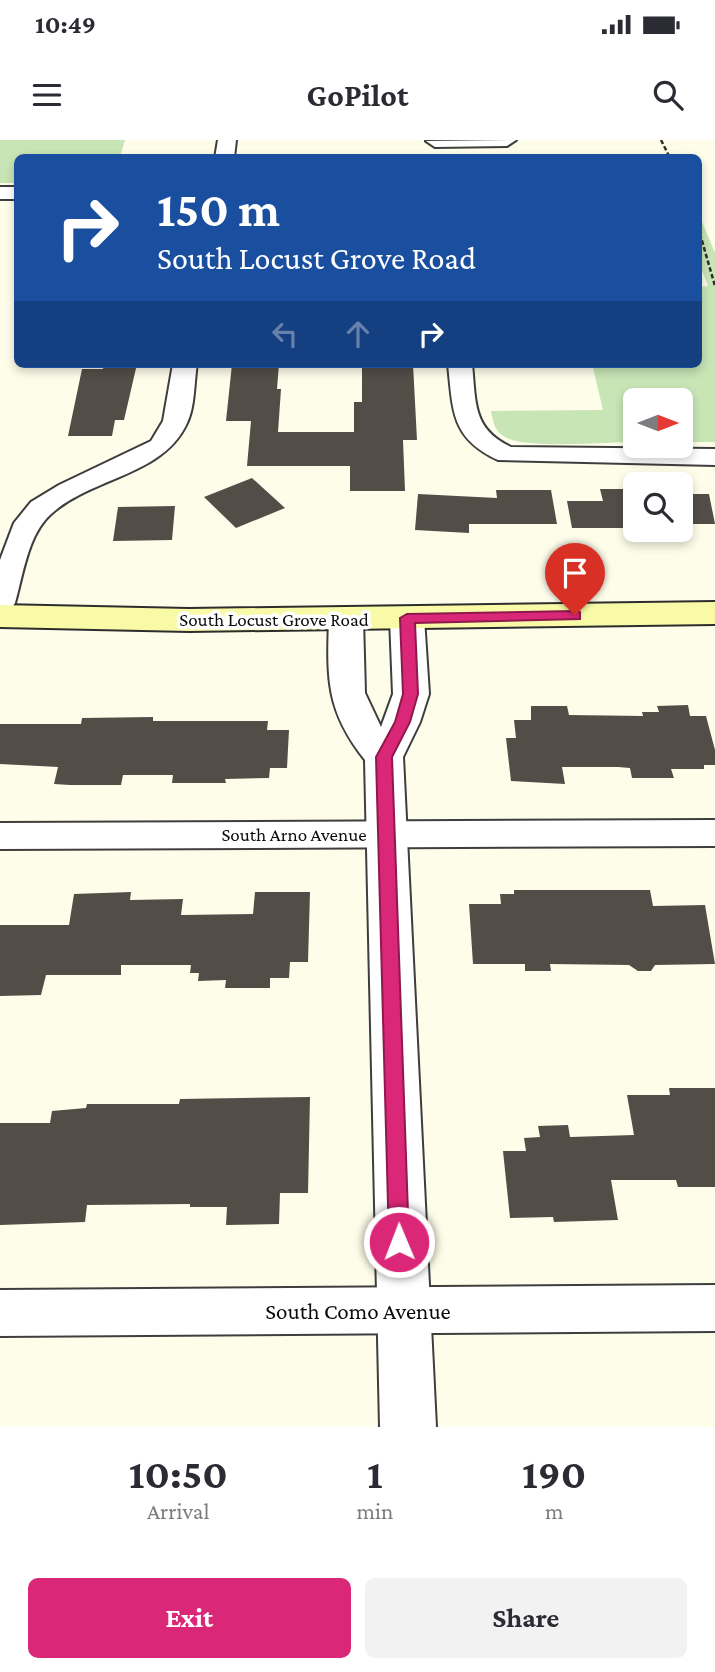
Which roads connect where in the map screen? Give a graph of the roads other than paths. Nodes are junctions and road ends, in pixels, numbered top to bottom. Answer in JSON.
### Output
{"nodes":[{"id":1,"x":435,"y":140,"type":"edge"},
{"id":2,"x":507,"y":140,"type":"edge"},
{"id":3,"x":185,"y":368,"type":"edge"},
{"id":4,"x":460,"y":368,"type":"edge"},
{"id":5,"x":715,"y":457,"type":"edge"},
{"id":6,"x":0,"y":603,"type":"edge"},
{"id":7,"x":715,"y":613,"type":"edge"},
{"id":8,"x":0,"y":615,"type":"edge"},
{"id":9,"x":407,"y":618,"type":"junction"},
{"id":10,"x":346,"y":619,"type":"junction"},
{"id":11,"x":384,"y":757,"type":"junction"},
{"id":12,"x":389,"y":833,"type":"junction"},
{"id":13,"x":715,"y":833,"type":"edge"},
{"id":14,"x":0,"y":836,"type":"edge"},
{"id":15,"x":715,"y":1308,"type":"edge"},
{"id":16,"x":401,"y":1310,"type":"junction"},
{"id":17,"x":0,"y":1313,"type":"edge"},
{"id":18,"x":408,"y":1427,"type":"edge"}],
"edges":[{"from":1,"to":2,"type":"street"},
{"from":3,"to":6,"type":"street"},
{"from":4,"to":5,"type":"street"},
{"from":7,"to":9,"type":"main road","name":"South Locust Grove Road"},
{"from":8,"to":10,"type":"main road","name":"South Locust Grove Road"},
{"from":9,"to":10,"type":"main road","name":"South Locust Grove Road"},
{"from":9,"to":11,"type":"street"},
{"from":10,"to":11,"type":"street"},
{"from":11,"to":12,"type":"street"},
{"from":12,"to":13,"type":"street","name":"South Arno Avenue"},
{"from":12,"to":14,"type":"street","name":"South Arno Avenue"},
{"from":12,"to":16,"type":"street"},
{"from":15,"to":16,"type":"street","name":"South Como Avenue"},
{"from":16,"to":17,"type":"street","name":"South Como Avenue"},
{"from":16,"to":18,"type":"street"}]}
